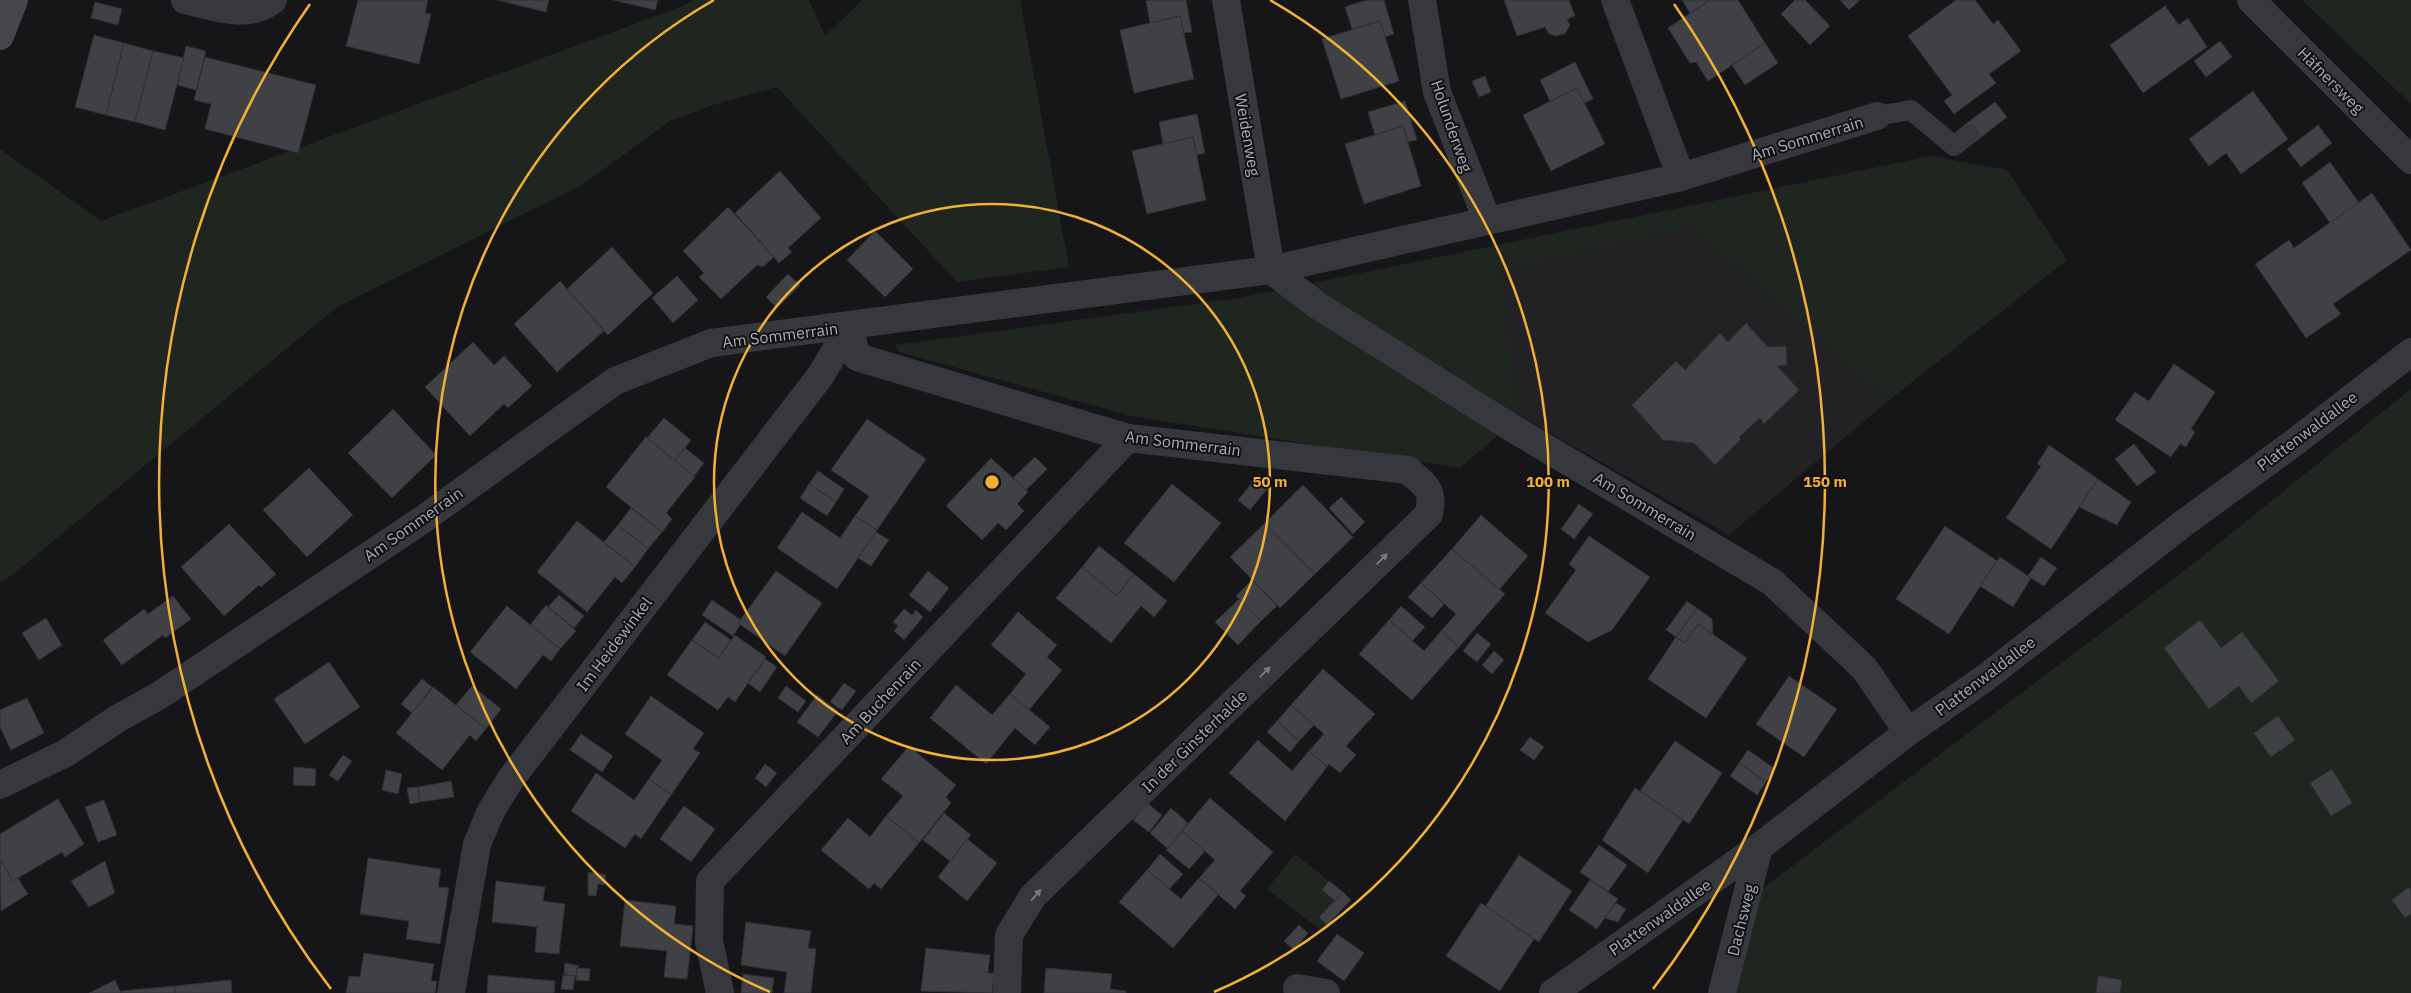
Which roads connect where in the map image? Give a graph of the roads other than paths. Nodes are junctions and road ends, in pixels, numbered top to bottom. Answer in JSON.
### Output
{"nodes":[{"id":1,"x":14,"y":0,"type":"edge"},
{"id":2,"x":185,"y":0,"type":"edge"},
{"id":3,"x":273,"y":0,"type":"edge"},
{"id":4,"x":1226,"y":0,"type":"edge"},
{"id":5,"x":1422,"y":0,"type":"edge"},
{"id":6,"x":1615,"y":0,"type":"edge"},
{"id":7,"x":2251,"y":0,"type":"edge"},
{"id":8,"x":0,"y":36,"type":"edge"},
{"id":9,"x":1877,"y":116,"type":"joint"},
{"id":10,"x":1968,"y":134,"type":"dead end"},
{"id":11,"x":2411,"y":160,"type":"edge"},
{"id":12,"x":1681,"y":177,"type":"junction"},
{"id":13,"x":1487,"y":220,"type":"junction"},
{"id":14,"x":1271,"y":270,"type":"junction"},
{"id":15,"x":849,"y":326,"type":"junction"},
{"id":16,"x":2411,"y":352,"type":"edge"},
{"id":17,"x":1128,"y":438,"type":"junction"},
{"id":18,"x":1428,"y":514,"type":"joint"},
{"id":19,"x":1908,"y":732,"type":"junction"},
{"id":20,"x":0,"y":785,"type":"edge"},
{"id":21,"x":1759,"y":847,"type":"junction"},
{"id":22,"x":1298,"y":990,"type":"edge"},
{"id":23,"x":451,"y":993,"type":"edge"},
{"id":24,"x":720,"y":993,"type":"edge"},
{"id":25,"x":1007,"y":993,"type":"edge"},
{"id":26,"x":1326,"y":993,"type":"edge"},
{"id":27,"x":1553,"y":993,"type":"edge"},
{"id":28,"x":1722,"y":993,"type":"edge"}],
"edges":[{"from":1,"to":8,"type":"street"},
{"from":2,"to":3,"type":"street"},
{"from":4,"to":14,"type":"street","name":"Weidenweg"},
{"from":5,"to":13,"type":"street","name":"Holunderweg"},
{"from":6,"to":12,"type":"street"},
{"from":7,"to":11,"type":"street","name":"Häfnersweg"},
{"from":9,"to":10,"type":"lane"},
{"from":9,"to":12,"type":"street","name":"Am Sommerrain"},
{"from":12,"to":13,"type":"street","name":"Am Sommerrain"},
{"from":13,"to":14,"type":"street","name":"Am Sommerrain"},
{"from":14,"to":15,"type":"street","name":"Am Sommerrain"},
{"from":14,"to":19,"type":"street","name":"Am Sommerrain"},
{"from":15,"to":17,"type":"street","name":"Am Sommerrain"},
{"from":15,"to":20,"type":"street","name":"Am Sommerrain"},
{"from":15,"to":23,"type":"street","name":"Im Heidewinkel"},
{"from":16,"to":19,"type":"street","name":"Plattenwaldallee"},
{"from":17,"to":18,"type":"street","name":"Am Sommerrain"},
{"from":17,"to":24,"type":"street","name":"Am Buchenrain"},
{"from":25,"to":18,"type":"street","name":"In der Ginsterhalde","one_way":true},
{"from":19,"to":21,"type":"street","name":"Plattenwaldallee"},
{"from":21,"to":27,"type":"street","name":"Plattenwaldallee"},
{"from":21,"to":28,"type":"street","name":"Dachsweg"},
{"from":22,"to":26,"type":"street"}]}
